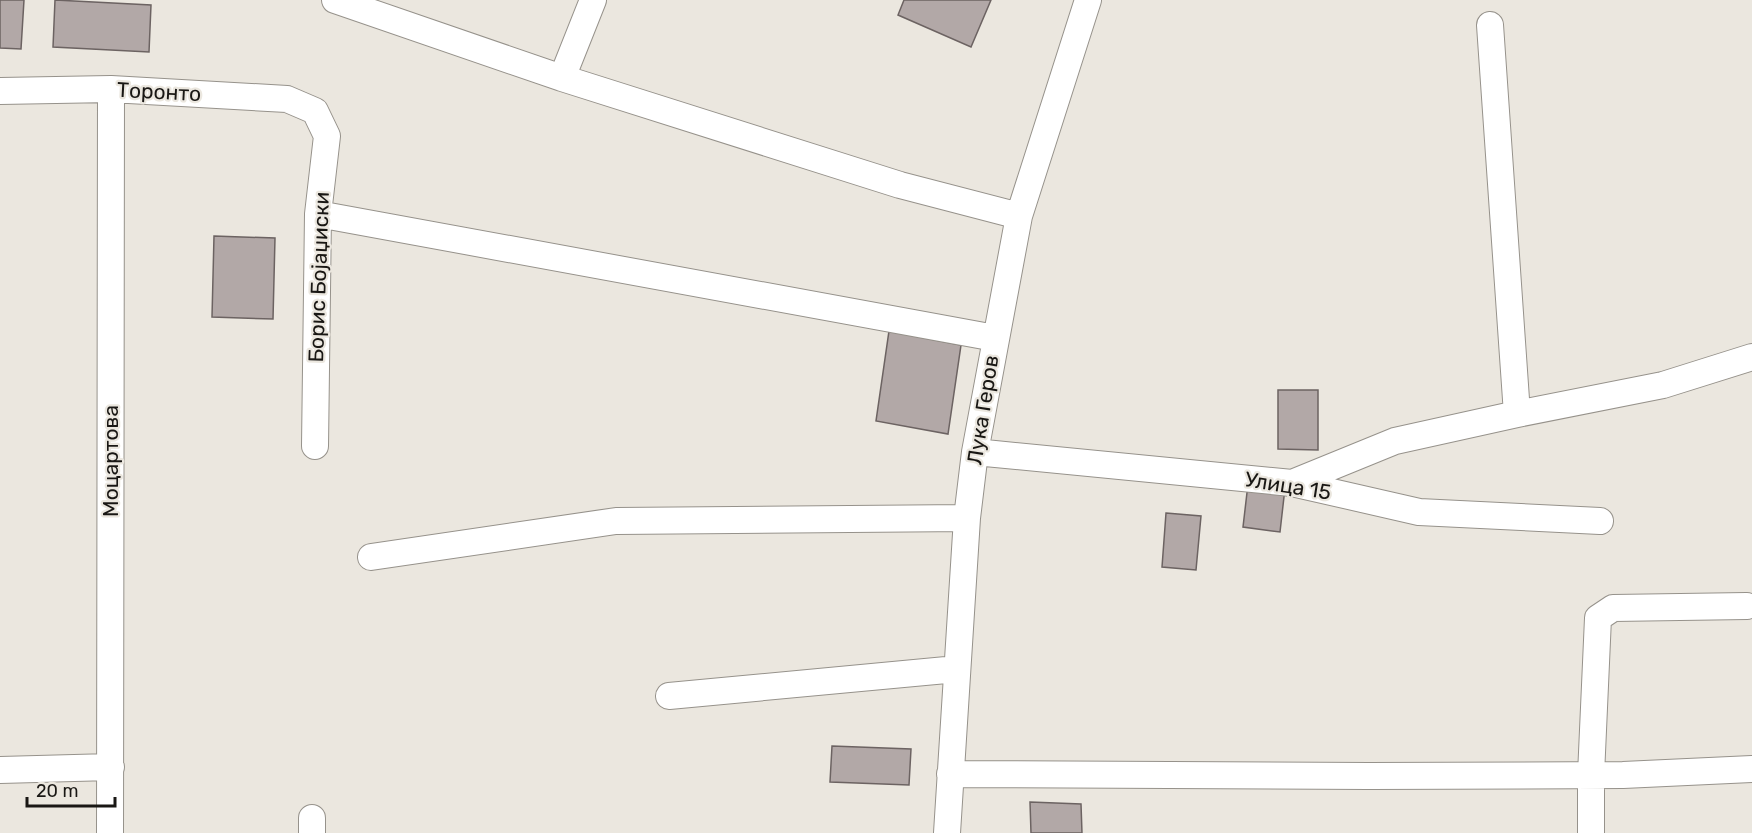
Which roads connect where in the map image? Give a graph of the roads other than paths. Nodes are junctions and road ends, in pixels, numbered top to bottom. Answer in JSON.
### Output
{"nodes":[{"id":1,"x":335,"y":0,"type":"edge"},
{"id":2,"x":593,"y":0,"type":"edge"},
{"id":3,"x":1088,"y":0,"type":"edge"},
{"id":4,"x":1490,"y":25,"type":"dead end"},
{"id":5,"x":562,"y":78,"type":"junction"},
{"id":6,"x":111,"y":89,"type":"junction"},
{"id":7,"x":0,"y":91,"type":"edge"},
{"id":8,"x":315,"y":111,"type":"joint"},
{"id":9,"x":318,"y":214,"type":"junction"},
{"id":10,"x":1019,"y":216,"type":"junction"},
{"id":11,"x":995,"y":338,"type":"junction"},
{"id":12,"x":1752,"y":357,"type":"edge"},
{"id":13,"x":1517,"y":414,"type":"junction"},
{"id":14,"x":315,"y":446,"type":"dead end"},
{"id":15,"x":975,"y":452,"type":"junction"},
{"id":16,"x":1292,"y":483,"type":"junction"},
{"id":17,"x":967,"y":518,"type":"junction"},
{"id":18,"x":1600,"y":521,"type":"dead end"},
{"id":19,"x":371,"y":557,"type":"dead end"},
{"id":20,"x":1747,"y":606,"type":"dead end"},
{"id":21,"x":957,"y":669,"type":"junction"},
{"id":22,"x":669,"y":696,"type":"dead end"},
{"id":23,"x":111,"y":767,"type":"junction"},
{"id":24,"x":1752,"y":769,"type":"edge"},
{"id":25,"x":0,"y":770,"type":"edge"},
{"id":26,"x":950,"y":774,"type":"junction"},
{"id":27,"x":1591,"y":775,"type":"junction"},
{"id":28,"x":110,"y":833,"type":"edge"},
{"id":29,"x":947,"y":833,"type":"edge"},
{"id":30,"x":1591,"y":833,"type":"edge"}],
"edges":[{"from":1,"to":5,"type":"street"},
{"from":2,"to":5,"type":"street"},
{"from":3,"to":10,"type":"street","name":"Лука Геров"},
{"from":4,"to":13,"type":"street"},
{"from":5,"to":10,"type":"street"},
{"from":6,"to":7,"type":"street","name":"Торонто"},
{"from":6,"to":8,"type":"street","name":"Торонто"},
{"from":6,"to":23,"type":"street","name":"Моцартова"},
{"from":8,"to":9,"type":"street","name":"Борис Бојаџиски"},
{"from":9,"to":11,"type":"street"},
{"from":9,"to":14,"type":"street","name":"Борис Бојаџиски"},
{"from":10,"to":11,"type":"street","name":"Лука Геров"},
{"from":11,"to":15,"type":"street","name":"Лука Геров"},
{"from":12,"to":13,"type":"street"},
{"from":13,"to":16,"type":"street"},
{"from":15,"to":16,"type":"street","name":"Улица 15"},
{"from":15,"to":17,"type":"street","name":"Лука Геров"},
{"from":16,"to":18,"type":"street","name":"Улица 15"},
{"from":17,"to":19,"type":"street"},
{"from":17,"to":21,"type":"street","name":"Лука Геров"},
{"from":20,"to":27,"type":"street"},
{"from":21,"to":22,"type":"street"},
{"from":21,"to":26,"type":"street","name":"Лука Геров"},
{"from":23,"to":25,"type":"street"},
{"from":23,"to":28,"type":"street","name":"Моцартова"},
{"from":24,"to":27,"type":"street"},
{"from":26,"to":27,"type":"street"},
{"from":26,"to":29,"type":"street","name":"Лука Геров"},
{"from":27,"to":30,"type":"street"}]}
